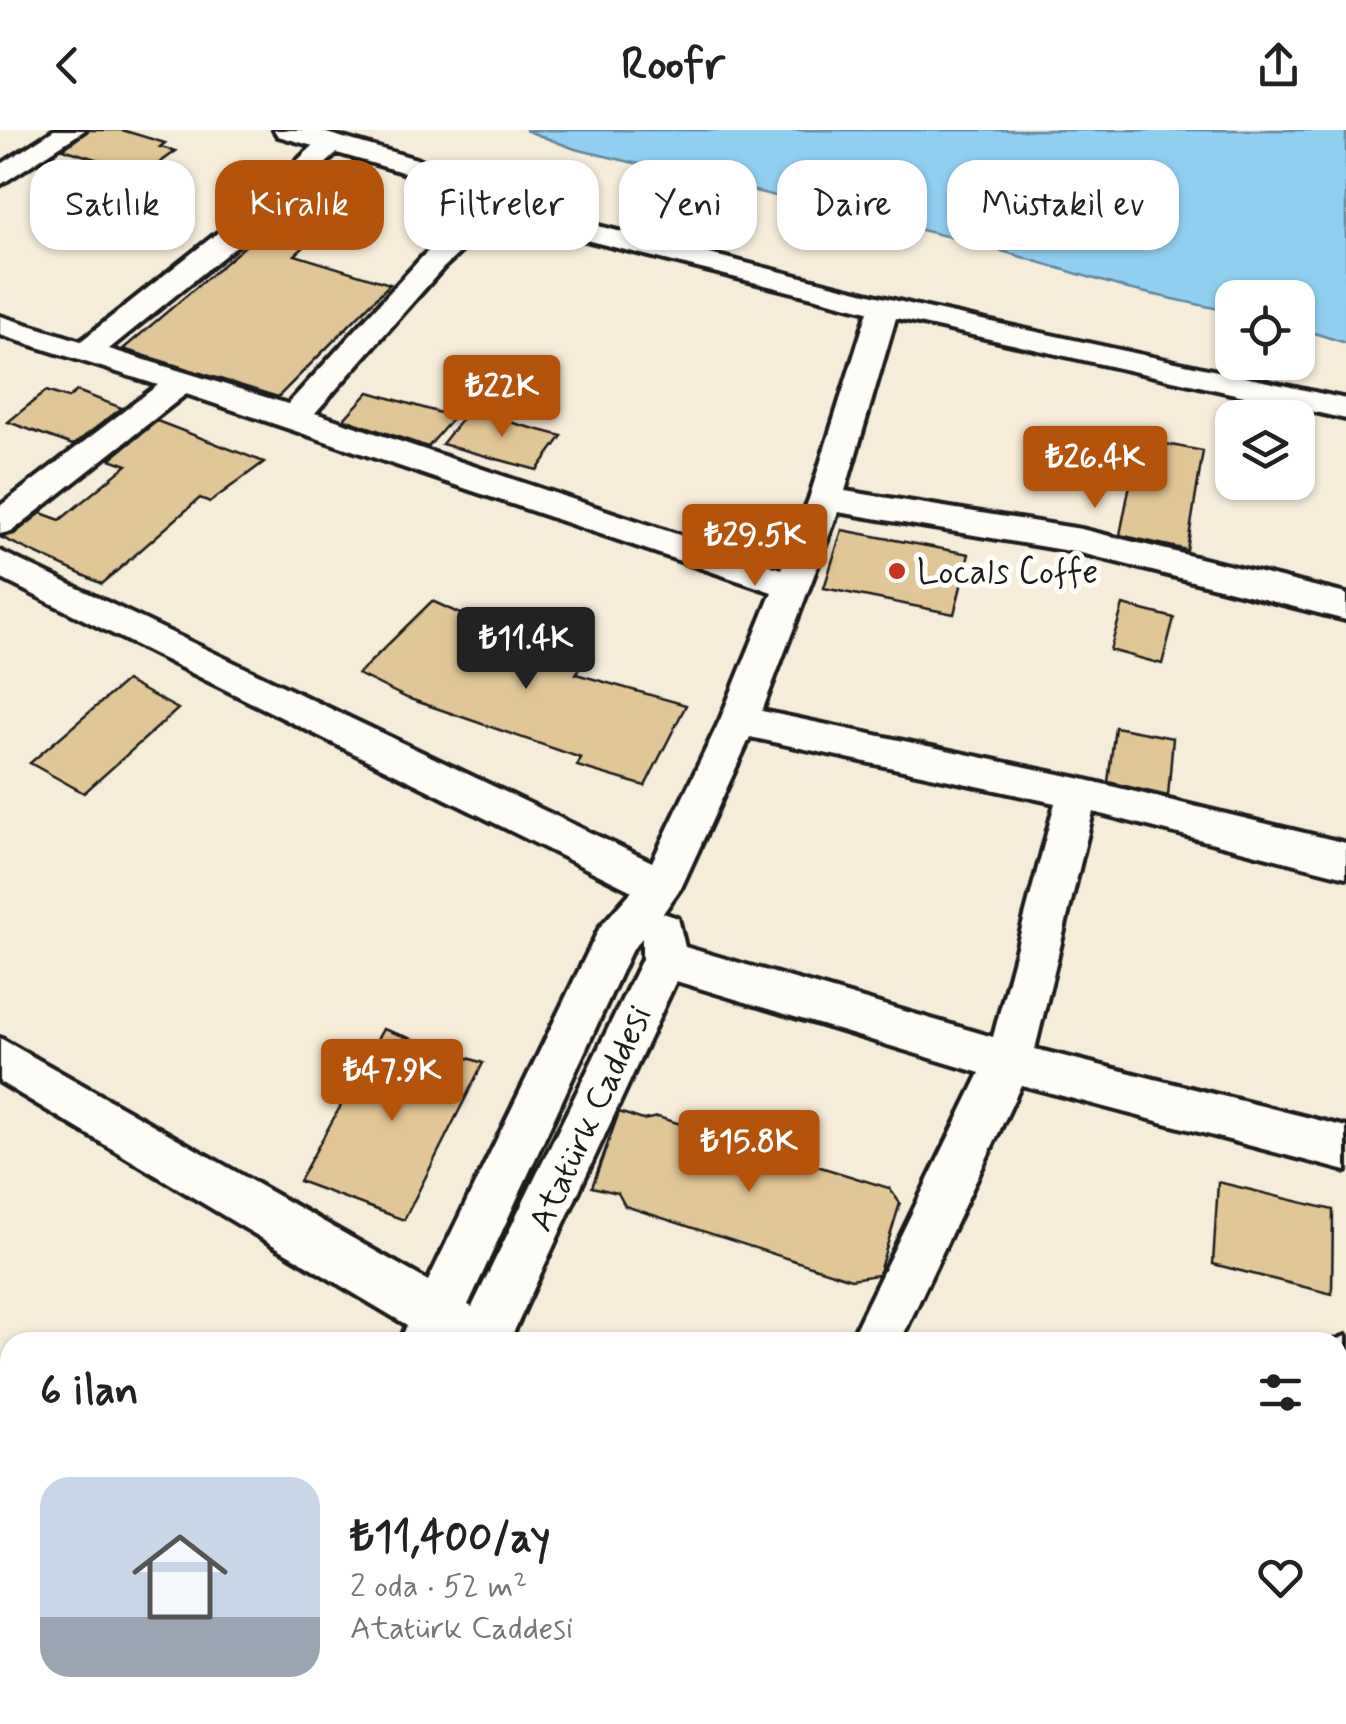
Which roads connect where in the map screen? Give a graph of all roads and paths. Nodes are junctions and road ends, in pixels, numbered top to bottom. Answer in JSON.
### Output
{"nodes":[{"id":1,"x":72,"y":130,"type":"edge"},
{"id":2,"x":287,"y":130,"type":"edge"},
{"id":3,"x":332,"y":143,"type":"junction"},
{"id":4,"x":404,"y":164,"type":"edge"},
{"id":5,"x":0,"y":177,"type":"edge"},
{"id":6,"x":599,"y":235,"type":"edge"},
{"id":7,"x":446,"y":250,"type":"edge"},
{"id":8,"x":884,"y":307,"type":"junction"},
{"id":9,"x":0,"y":325,"type":"edge"},
{"id":10,"x":86,"y":352,"type":"junction"},
{"id":11,"x":181,"y":382,"type":"junction"},
{"id":12,"x":1346,"y":409,"type":"edge"},
{"id":13,"x":294,"y":417,"type":"junction"},
{"id":14,"x":826,"y":499,"type":"junction"},
{"id":15,"x":0,"y":523,"type":"edge"},
{"id":16,"x":0,"y":563,"type":"edge"},
{"id":17,"x":792,"y":586,"type":"junction"},
{"id":18,"x":1346,"y":607,"type":"edge"},
{"id":19,"x":739,"y":720,"type":"junction"},
{"id":20,"x":1078,"y":793,"type":"junction"},
{"id":21,"x":1346,"y":860,"type":"edge"},
{"id":22,"x":662,"y":886,"type":"junction"},
{"id":23,"x":664,"y":959,"type":"junction"},
{"id":24,"x":0,"y":1058,"type":"edge"},
{"id":25,"x":1009,"y":1062,"type":"junction"},
{"id":26,"x":1346,"y":1148,"type":"edge"},
{"id":27,"x":430,"y":1328,"type":"edge"},
{"id":28,"x":488,"y":1332,"type":"edge"},
{"id":29,"x":879,"y":1332,"type":"edge"}],
"edges":[{"from":1,"to":5,"type":"street"},
{"from":2,"to":3,"type":"street"},
{"from":3,"to":4,"type":"street"},
{"from":3,"to":10,"type":"street"},
{"from":6,"to":8,"type":"street"},
{"from":7,"to":13,"type":"street"},
{"from":8,"to":12,"type":"street"},
{"from":8,"to":14,"type":"street","name":"Atatürk Caddesi"},
{"from":9,"to":10,"type":"street"},
{"from":10,"to":11,"type":"street"},
{"from":11,"to":13,"type":"street"},
{"from":11,"to":15,"type":"street"},
{"from":13,"to":17,"type":"street"},
{"from":14,"to":17,"type":"street","name":"Atatürk Caddesi"},
{"from":14,"to":18,"type":"street"},
{"from":16,"to":22,"type":"street"},
{"from":17,"to":19,"type":"street","name":"Atatürk Caddesi"},
{"from":19,"to":20,"type":"street"},
{"from":19,"to":22,"type":"street","name":"Atatürk Caddesi"},
{"from":20,"to":21,"type":"street"},
{"from":20,"to":25,"type":"street"},
{"from":22,"to":23,"type":"street","name":"Atatürk Caddesi"},
{"from":22,"to":27,"type":"street","name":"Atatürk Caddesi"},
{"from":23,"to":25,"type":"street"},
{"from":23,"to":28,"type":"street","name":"Atatürk Caddesi"},
{"from":24,"to":27,"type":"street"},
{"from":25,"to":26,"type":"street"},
{"from":25,"to":29,"type":"street"}]}
